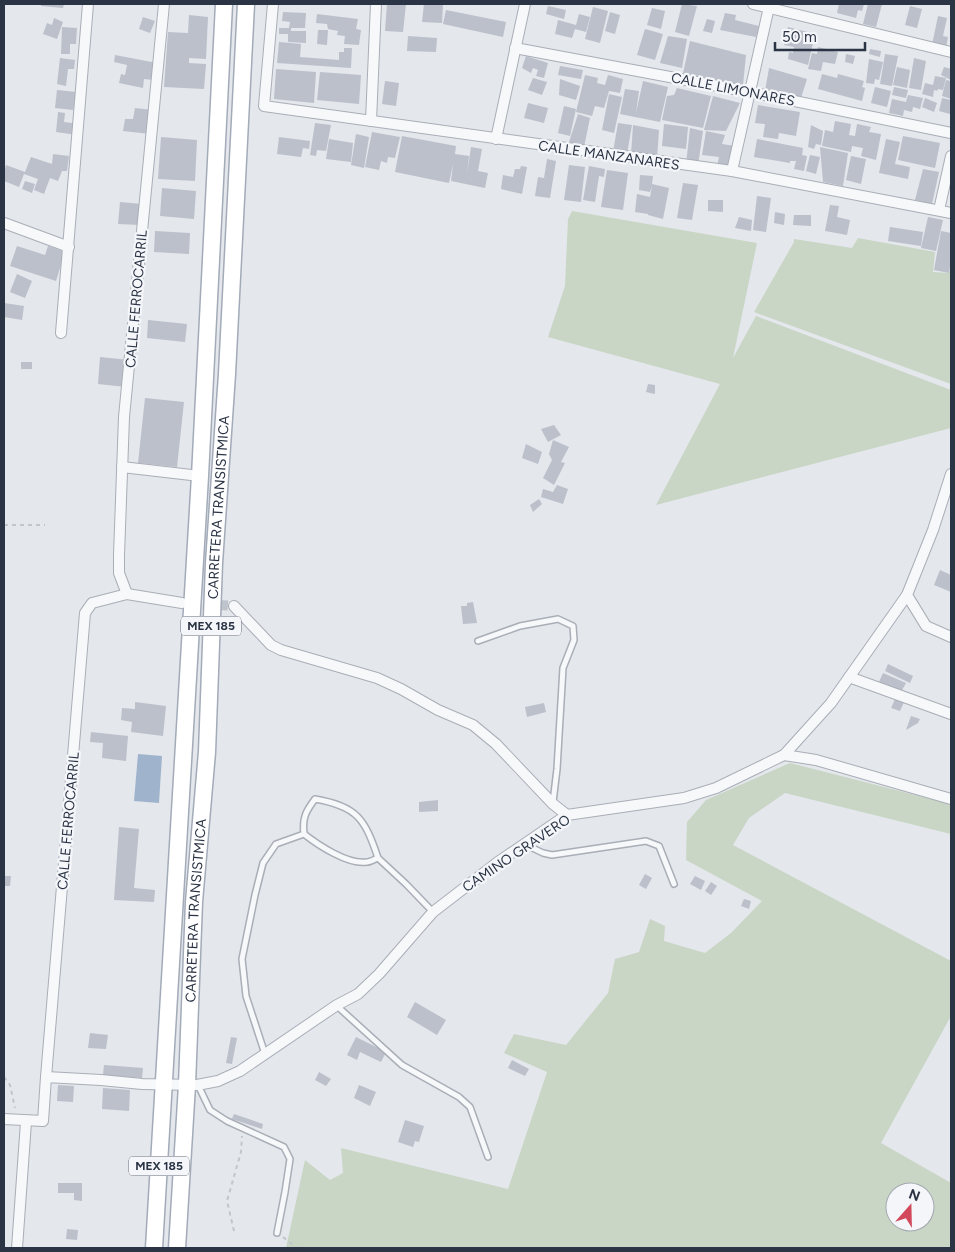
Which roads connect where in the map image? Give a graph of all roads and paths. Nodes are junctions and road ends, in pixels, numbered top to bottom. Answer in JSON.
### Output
{"nodes":[{"id":1,"x":88,"y":4,"type":"edge"},
{"id":2,"x":164,"y":4,"type":"edge"},
{"id":3,"x":224,"y":4,"type":"edge"},
{"id":4,"x":246,"y":4,"type":"edge"},
{"id":5,"x":272,"y":4,"type":"edge"},
{"id":6,"x":376,"y":4,"type":"edge"},
{"id":7,"x":525,"y":4,"type":"edge"},
{"id":8,"x":753,"y":4,"type":"edge"},
{"id":9,"x":770,"y":8,"type":"junction"},
{"id":10,"x":515,"y":48,"type":"junction"},
{"id":11,"x":951,"y":52,"type":"edge"},
{"id":12,"x":750,"y":92,"type":"junction"},
{"id":13,"x":371,"y":121,"type":"junction"},
{"id":14,"x":951,"y":133,"type":"edge"},
{"id":15,"x":496,"y":139,"type":"junction"},
{"id":16,"x":951,"y":156,"type":"edge"},
{"id":17,"x":732,"y":171,"type":"junction"},
{"id":18,"x":939,"y":210,"type":"junction"},
{"id":19,"x":951,"y":213,"type":"edge"},
{"id":20,"x":4,"y":223,"type":"edge"},
{"id":21,"x":69,"y":247,"type":"junction"},
{"id":22,"x":61,"y":332,"type":"dead end"},
{"id":23,"x":122,"y":467,"type":"junction"},
{"id":24,"x":951,"y":474,"type":"edge"},
{"id":25,"x":200,"y":476,"type":"junction"},
{"id":26,"x":4,"y":525,"type":"edge"},
{"id":27,"x":45,"y":525,"type":"dead end"},
{"id":28,"x":127,"y":594,"type":"junction"},
{"id":29,"x":907,"y":595,"type":"junction"},
{"id":30,"x":182,"y":603,"type":"tunnel mouth"},
{"id":31,"x":234,"y":606,"type":"tunnel mouth"},
{"id":32,"x":951,"y":637,"type":"edge"},
{"id":33,"x":478,"y":641,"type":"dead end"},
{"id":34,"x":849,"y":677,"type":"junction"},
{"id":35,"x":951,"y":714,"type":"edge"},
{"id":36,"x":784,"y":756,"type":"junction"},
{"id":37,"x":951,"y":799,"type":"edge"},
{"id":38,"x":552,"y":804,"type":"junction"},
{"id":39,"x":567,"y":814,"type":"junction"},
{"id":40,"x":304,"y":834,"type":"junction"},
{"id":41,"x":524,"y":844,"type":"junction"},
{"id":42,"x":378,"y":858,"type":"junction"},
{"id":43,"x":674,"y":884,"type":"dead end"},
{"id":44,"x":433,"y":912,"type":"junction"},
{"id":45,"x":171,"y":976,"type":"junction"},
{"id":46,"x":337,"y":1005,"type":"junction"},
{"id":47,"x":265,"y":1054,"type":"junction"},
{"id":48,"x":4,"y":1077,"type":"edge"},
{"id":49,"x":46,"y":1077,"type":"junction"},
{"id":50,"x":164,"y":1084,"type":"junction"},
{"id":51,"x":192,"y":1085,"type":"junction"},
{"id":52,"x":4,"y":1119,"type":"edge"},
{"id":53,"x":22,"y":1121,"type":"junction"},
{"id":54,"x":242,"y":1129,"type":"junction"},
{"id":55,"x":488,"y":1157,"type":"dead end"},
{"id":56,"x":180,"y":1211,"type":"junction"},
{"id":57,"x":234,"y":1231,"type":"dead end"},
{"id":58,"x":277,"y":1233,"type":"joint"},
{"id":59,"x":17,"y":1248,"type":"edge"},
{"id":60,"x":154,"y":1248,"type":"edge"},
{"id":61,"x":178,"y":1248,"type":"edge"},
{"id":62,"x":297,"y":1248,"type":"edge"}],
"edges":[{"from":1,"to":21,"type":"street"},
{"from":2,"to":23,"type":"street","name":"CALLE FERROCARRIL"},
{"from":3,"to":25,"type":"main road","name":"CARRETERA TRANSISTMICA","number":"MEX 185"},
{"from":4,"to":51,"type":"main road","name":"CARRETERA TRANSISTMICA","number":"MEX 185"},
{"from":5,"to":13,"type":"street","name":"CALLE MANZANARES"},
{"from":6,"to":13,"type":"street"},
{"from":7,"to":10,"type":"street"},
{"from":8,"to":9,"type":"street"},
{"from":9,"to":11,"type":"street"},
{"from":9,"to":12,"type":"street"},
{"from":10,"to":12,"type":"street","name":"CALLE LIMONARES"},
{"from":10,"to":15,"type":"street"},
{"from":12,"to":14,"type":"street","name":"CALLE LIMONARES"},
{"from":12,"to":17,"type":"street"},
{"from":13,"to":15,"type":"street","name":"CALLE MANZANARES"},
{"from":15,"to":17,"type":"street","name":"CALLE MANZANARES"},
{"from":16,"to":18,"type":"street"},
{"from":17,"to":18,"type":"street","name":"CALLE MANZANARES"},
{"from":18,"to":19,"type":"street","name":"CALLE MANZANARES"},
{"from":20,"to":21,"type":"street"},
{"from":21,"to":22,"type":"street"},
{"from":23,"to":25,"type":"street"},
{"from":23,"to":28,"type":"street","name":"CALLE FERROCARRIL"},
{"from":24,"to":29,"type":"street"},
{"from":25,"to":45,"type":"main road","name":"CARRETERA TRANSISTMICA","number":"MEX 185"},
{"from":26,"to":27,"type":"path"},
{"from":28,"to":30,"type":"street","name":"CALLE FERROCARRIL"},
{"from":28,"to":49,"type":"street","name":"CALLE FERROCARRIL"},
{"from":29,"to":32,"type":"street"},
{"from":29,"to":34,"type":"street"},
{"from":31,"to":38,"type":"street"},
{"from":33,"to":38,"type":"lane"},
{"from":34,"to":35,"type":"street"},
{"from":34,"to":36,"type":"street"},
{"from":36,"to":37,"type":"street"},
{"from":36,"to":39,"type":"street","name":"CAMINO GRAVERO"},
{"from":38,"to":39,"type":"street"},
{"from":39,"to":41,"type":"street","name":"CAMINO GRAVERO"},
{"from":40,"to":42,"type":"lane"},
{"from":40,"to":42,"type":"lane"},
{"from":40,"to":47,"type":"lane"},
{"from":41,"to":43,"type":"lane"},
{"from":41,"to":44,"type":"street","name":"CAMINO GRAVERO"},
{"from":42,"to":44,"type":"lane"},
{"from":44,"to":46,"type":"street","name":"CAMINO GRAVERO"},
{"from":45,"to":50,"type":"main road","name":"CARRETERA TRANSISTMICA","number":"MEX 185"},
{"from":45,"to":51,"type":"main road"},
{"from":46,"to":47,"type":"street","name":"CAMINO GRAVERO"},
{"from":46,"to":55,"type":"lane"},
{"from":47,"to":51,"type":"street","name":"CAMINO GRAVERO"},
{"from":48,"to":53,"type":"path"},
{"from":49,"to":50,"type":"street","name":"CAMINO GRAVERO"},
{"from":49,"to":53,"type":"street","name":"CALLE FERROCARRIL"},
{"from":50,"to":51,"type":"street","name":"CAMINO GRAVERO"},
{"from":50,"to":56,"type":"main road"},
{"from":50,"to":60,"type":"main road","name":"CARRETERA TRANSISTMICA","number":"MEX 185"},
{"from":51,"to":54,"type":"lane"},
{"from":51,"to":56,"type":"main road","name":"CARRETERA TRANSISTMICA","number":"MEX 185"},
{"from":52,"to":53,"type":"street"},
{"from":53,"to":59,"type":"street"},
{"from":54,"to":57,"type":"path"},
{"from":54,"to":58,"type":"lane"},
{"from":56,"to":61,"type":"main road","name":"CARRETERA TRANSISTMICA","number":"MEX 185"},
{"from":58,"to":62,"type":"path"}]}
